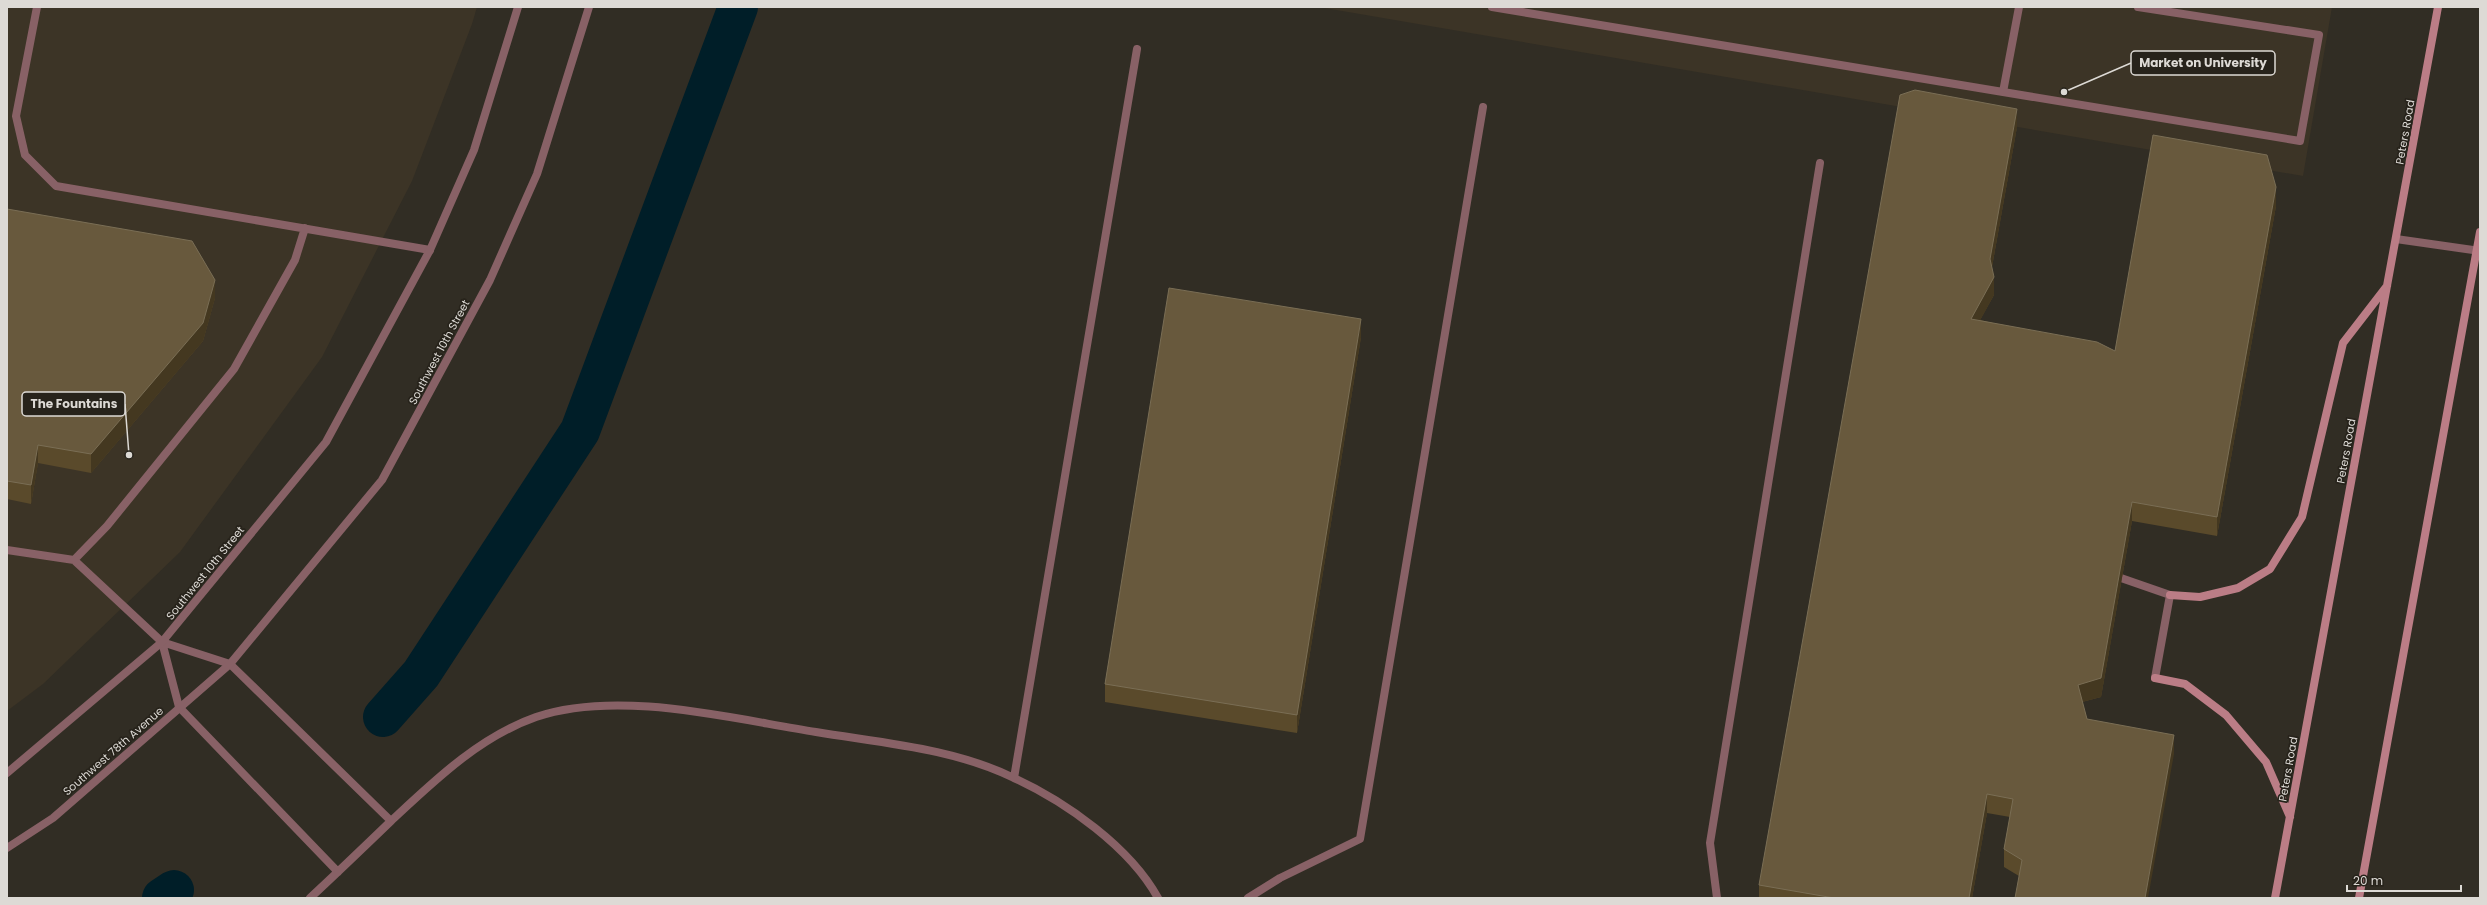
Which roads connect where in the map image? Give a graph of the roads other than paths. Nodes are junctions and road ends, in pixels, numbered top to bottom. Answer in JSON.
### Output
{"nodes":[{"id":1,"x":36,"y":7,"type":"edge"},
{"id":2,"x":518,"y":7,"type":"edge"},
{"id":3,"x":589,"y":7,"type":"edge"},
{"id":4,"x":1492,"y":7,"type":"edge"},
{"id":5,"x":2019,"y":7,"type":"edge"},
{"id":6,"x":2138,"y":7,"type":"edge"},
{"id":7,"x":2438,"y":7,"type":"edge"},
{"id":8,"x":1137,"y":48,"type":"dead end"},
{"id":9,"x":2004,"y":92,"type":"junction"},
{"id":10,"x":1483,"y":106,"type":"dead end"},
{"id":11,"x":1820,"y":163,"type":"dead end"},
{"id":12,"x":305,"y":228,"type":"junction"},
{"id":13,"x":2480,"y":232,"type":"edge"},
{"id":14,"x":2396,"y":239,"type":"junction"},
{"id":15,"x":430,"y":250,"type":"junction"},
{"id":16,"x":2478,"y":251,"type":"edge"},
{"id":17,"x":2388,"y":284,"type":"junction"},
{"id":18,"x":7,"y":550,"type":"edge"},
{"id":19,"x":74,"y":560,"type":"junction"},
{"id":20,"x":2121,"y":578,"type":"edge"},
{"id":21,"x":2170,"y":595,"type":"junction"},
{"id":22,"x":162,"y":642,"type":"junction"},
{"id":23,"x":230,"y":664,"type":"junction"},
{"id":24,"x":2156,"y":678,"type":"joint"},
{"id":25,"x":179,"y":707,"type":"junction"},
{"id":26,"x":7,"y":773,"type":"edge"},
{"id":27,"x":1014,"y":778,"type":"junction"},
{"id":28,"x":2290,"y":817,"type":"junction"},
{"id":29,"x":392,"y":821,"type":"junction"},
{"id":30,"x":7,"y":848,"type":"edge"},
{"id":31,"x":338,"y":872,"type":"junction"},
{"id":32,"x":310,"y":898,"type":"edge"},
{"id":33,"x":1158,"y":898,"type":"edge"},
{"id":34,"x":1248,"y":898,"type":"edge"},
{"id":35,"x":1717,"y":898,"type":"edge"},
{"id":36,"x":2276,"y":898,"type":"edge"},
{"id":37,"x":2359,"y":898,"type":"edge"}],
"edges":[{"from":1,"to":12,"type":"street"},
{"from":2,"to":15,"type":"street","name":"Southwest 10th Street"},
{"from":3,"to":23,"type":"street","name":"Southwest 10th Street"},
{"from":4,"to":9,"type":"street"},
{"from":5,"to":9,"type":"street"},
{"from":6,"to":9,"type":"street"},
{"from":7,"to":14,"type":"main road","name":"Peters Road"},
{"from":8,"to":27,"type":"street"},
{"from":10,"to":34,"type":"street"},
{"from":11,"to":35,"type":"street"},
{"from":12,"to":15,"type":"street"},
{"from":12,"to":19,"type":"street"},
{"from":13,"to":16,"type":"main road"},
{"from":14,"to":16,"type":"street"},
{"from":14,"to":17,"type":"main road","name":"Peters Road"},
{"from":15,"to":22,"type":"street","name":"Southwest 10th Street"},
{"from":16,"to":37,"type":"main road"},
{"from":17,"to":21,"type":"main road"},
{"from":17,"to":28,"type":"main road","name":"Peters Road"},
{"from":18,"to":19,"type":"street"},
{"from":19,"to":22,"type":"street"},
{"from":20,"to":21,"type":"street"},
{"from":21,"to":24,"type":"street"},
{"from":22,"to":23,"type":"street"},
{"from":22,"to":25,"type":"street"},
{"from":22,"to":26,"type":"street"},
{"from":23,"to":25,"type":"street","name":"Southwest 78th Avenue"},
{"from":23,"to":29,"type":"street"},
{"from":24,"to":28,"type":"main road"},
{"from":25,"to":30,"type":"street","name":"Southwest 78th Avenue"},
{"from":25,"to":31,"type":"street"},
{"from":27,"to":29,"type":"street"},
{"from":27,"to":33,"type":"street"},
{"from":28,"to":36,"type":"main road","name":"Peters Road"},
{"from":29,"to":31,"type":"street"},
{"from":31,"to":32,"type":"street"}]}
